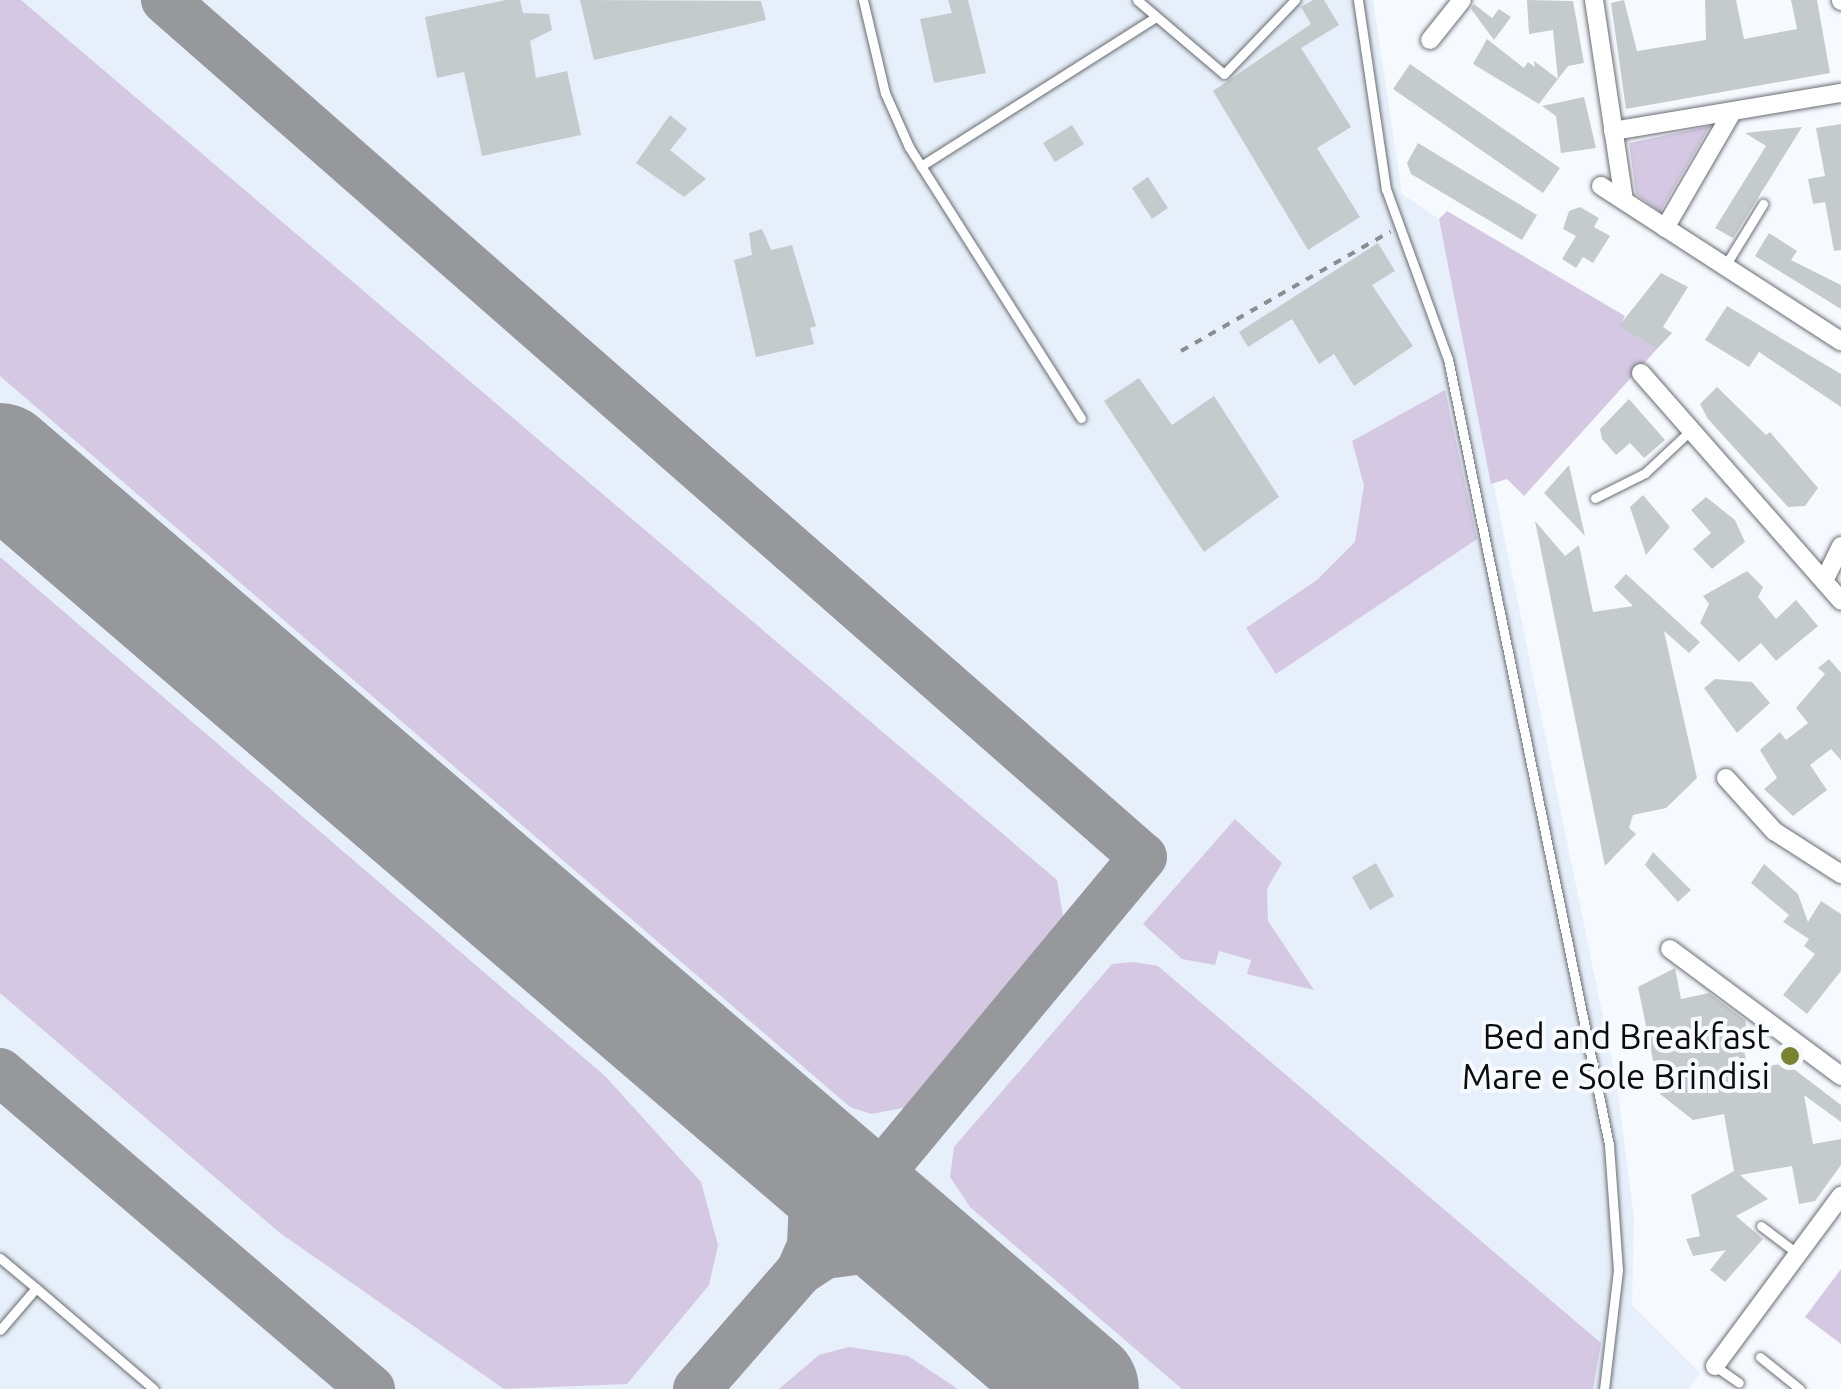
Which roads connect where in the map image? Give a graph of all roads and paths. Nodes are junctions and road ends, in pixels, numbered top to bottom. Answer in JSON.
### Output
{"nodes":[{"id":1,"x":863,"y":0,"type":"edge"},
{"id":2,"x":1136,"y":0,"type":"edge"},
{"id":3,"x":1295,"y":0,"type":"edge"},
{"id":4,"x":1358,"y":0,"type":"edge"},
{"id":5,"x":1462,"y":0,"type":"edge"},
{"id":6,"x":1594,"y":0,"type":"edge"},
{"id":7,"x":1156,"y":16,"type":"junction"},
{"id":8,"x":1430,"y":40,"type":"dead end"},
{"id":9,"x":1841,"y":94,"type":"edge"},
{"id":10,"x":1730,"y":114,"type":"junction"},
{"id":11,"x":1613,"y":132,"type":"junction"},
{"id":12,"x":922,"y":166,"type":"junction"},
{"id":13,"x":1601,"y":186,"type":"dead end"},
{"id":14,"x":1624,"y":200,"type":"junction"},
{"id":15,"x":1763,"y":204,"type":"dead end"},
{"id":16,"x":1392,"y":226,"type":"dead end"},
{"id":17,"x":1665,"y":228,"type":"junction"},
{"id":18,"x":1725,"y":266,"type":"junction"},
{"id":19,"x":1841,"y":341,"type":"edge"},
{"id":20,"x":1181,"y":351,"type":"dead end"},
{"id":21,"x":1640,"y":373,"type":"dead end"},
{"id":22,"x":1082,"y":418,"type":"dead end"},
{"id":23,"x":1691,"y":430,"type":"junction"},
{"id":24,"x":1594,"y":498,"type":"dead end"},
{"id":25,"x":1841,"y":546,"type":"edge"},
{"id":26,"x":1824,"y":581,"type":"junction"},
{"id":27,"x":1841,"y":601,"type":"edge"},
{"id":28,"x":1726,"y":778,"type":"dead end"},
{"id":29,"x":1841,"y":874,"type":"edge"},
{"id":30,"x":1670,"y":949,"type":"dead end"},
{"id":31,"x":1841,"y":1076,"type":"edge"},
{"id":32,"x":1841,"y":1196,"type":"edge"},
{"id":33,"x":1761,"y":1226,"type":"dead end"},
{"id":34,"x":1798,"y":1254,"type":"junction"},
{"id":35,"x":0,"y":1258,"type":"edge"},
{"id":36,"x":36,"y":1288,"type":"junction"},
{"id":37,"x":0,"y":1330,"type":"edge"},
{"id":38,"x":1760,"y":1357,"type":"dead end"},
{"id":39,"x":1715,"y":1366,"type":"joint"},
{"id":40,"x":1739,"y":1384,"type":"dead end"},
{"id":41,"x":154,"y":1389,"type":"edge"},
{"id":42,"x":1604,"y":1389,"type":"edge"},
{"id":43,"x":1800,"y":1389,"type":"edge"}],
"edges":[{"from":1,"to":12,"type":"lane"},
{"from":2,"to":7,"type":"lane"},
{"from":3,"to":7,"type":"lane"},
{"from":4,"to":42,"type":"lane"},
{"from":5,"to":8,"type":"street"},
{"from":6,"to":11,"type":"street"},
{"from":7,"to":12,"type":"lane"},
{"from":9,"to":10,"type":"street"},
{"from":10,"to":11,"type":"street"},
{"from":10,"to":17,"type":"street"},
{"from":11,"to":14,"type":"street"},
{"from":12,"to":22,"type":"lane"},
{"from":13,"to":14,"type":"street"},
{"from":14,"to":17,"type":"street"},
{"from":15,"to":18,"type":"lane"},
{"from":16,"to":20,"type":"path"},
{"from":17,"to":18,"type":"street"},
{"from":18,"to":19,"type":"street"},
{"from":21,"to":23,"type":"street"},
{"from":23,"to":24,"type":"lane"},
{"from":23,"to":26,"type":"street"},
{"from":25,"to":26,"type":"street"},
{"from":26,"to":27,"type":"street"},
{"from":28,"to":29,"type":"street"},
{"from":30,"to":31,"type":"street"},
{"from":32,"to":34,"type":"street"},
{"from":33,"to":34,"type":"lane"},
{"from":34,"to":39,"type":"street"},
{"from":35,"to":36,"type":"lane"},
{"from":36,"to":37,"type":"lane"},
{"from":36,"to":41,"type":"lane"},
{"from":38,"to":43,"type":"lane"},
{"from":39,"to":40,"type":"lane"}]}
